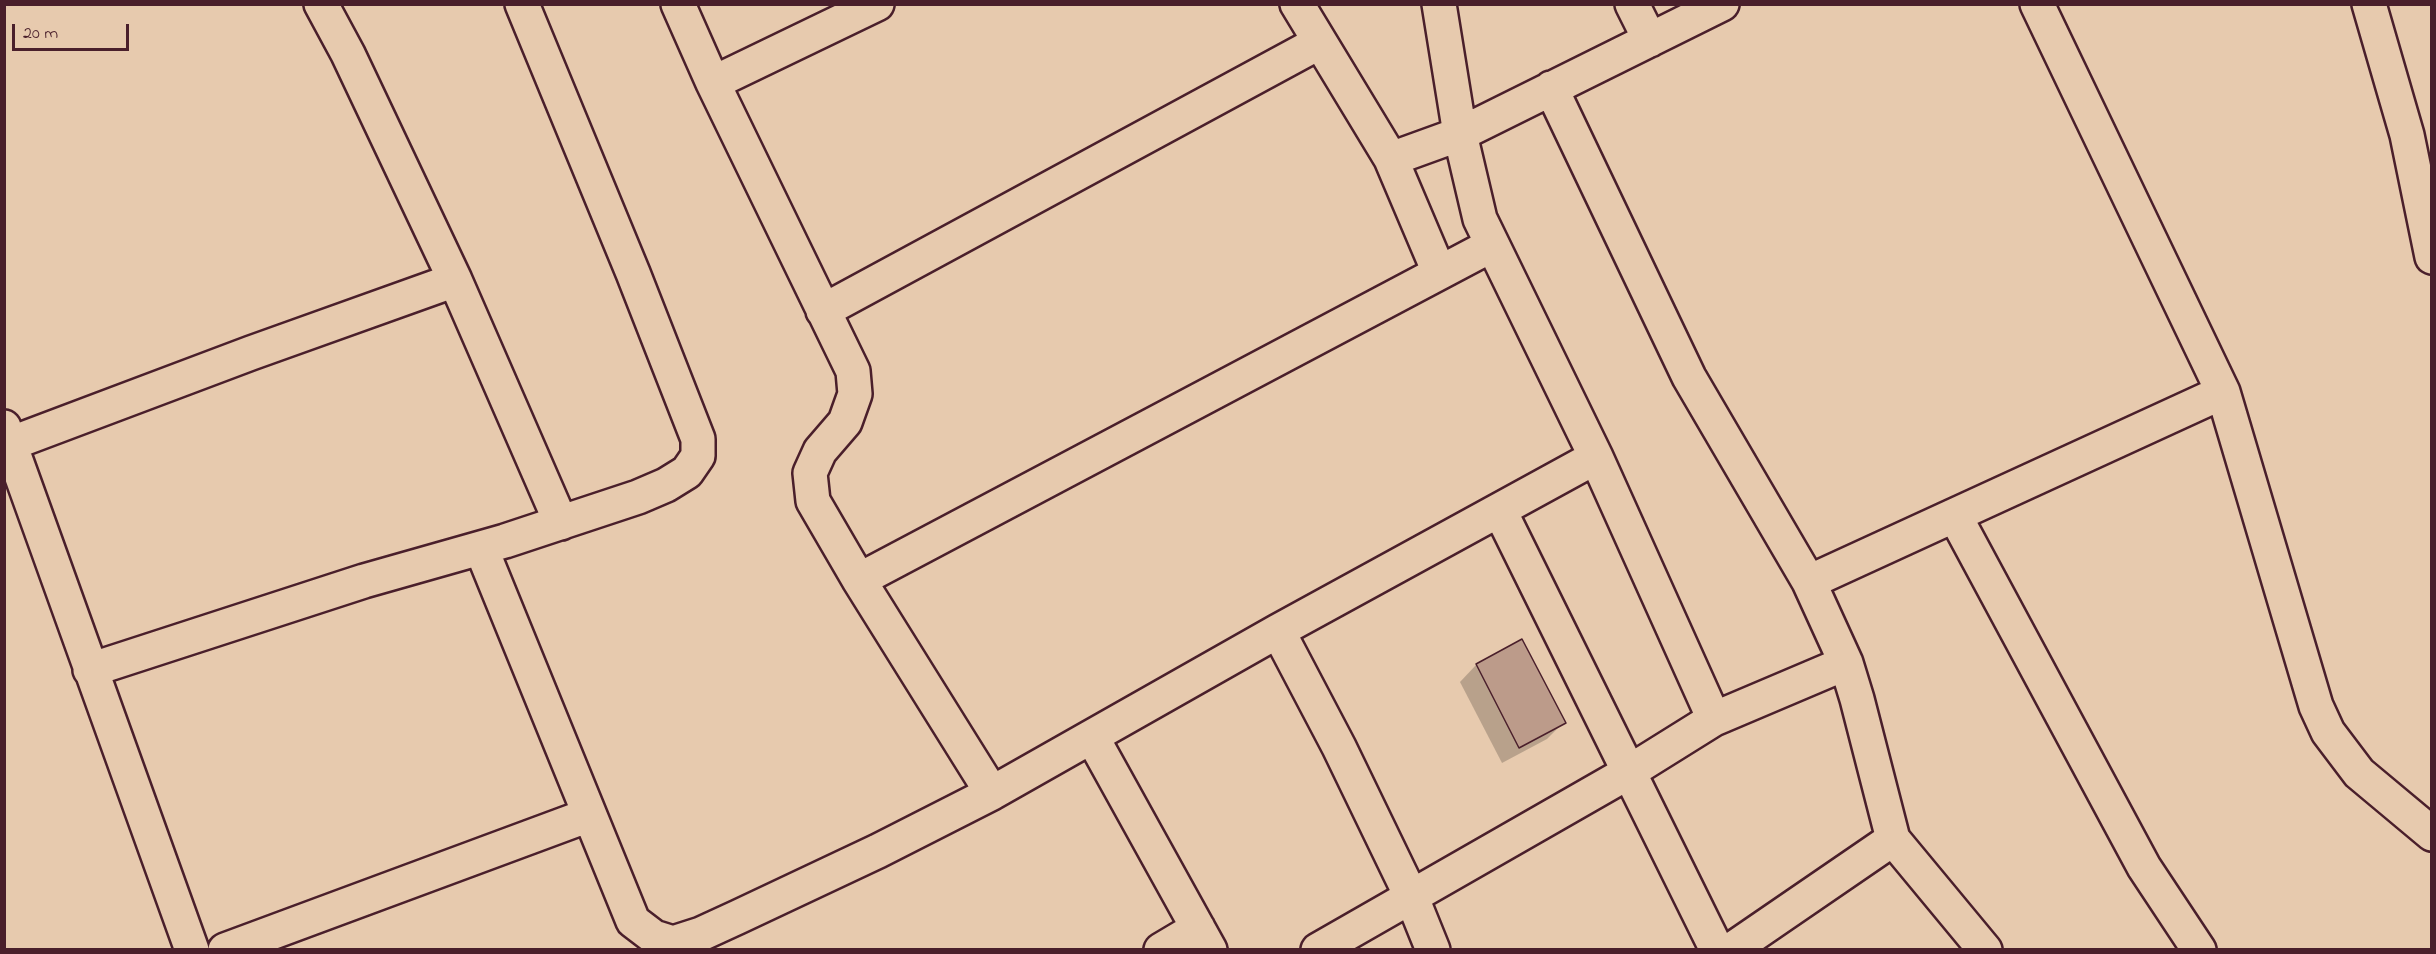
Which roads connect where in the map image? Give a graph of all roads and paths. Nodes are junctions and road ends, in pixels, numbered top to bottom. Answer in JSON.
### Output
{"nodes":[{"id":1,"x":321,"y":4,"type":"edge"},
{"id":2,"x":522,"y":4,"type":"edge"},
{"id":3,"x":678,"y":4,"type":"edge"},
{"id":4,"x":877,"y":4,"type":"edge"},
{"id":5,"x":1297,"y":4,"type":"edge"},
{"id":6,"x":1439,"y":4,"type":"edge"},
{"id":7,"x":1632,"y":4,"type":"edge"},
{"id":8,"x":1722,"y":4,"type":"edge"},
{"id":9,"x":2037,"y":4,"type":"edge"},
{"id":10,"x":2369,"y":4,"type":"edge"},
{"id":11,"x":1650,"y":40,"type":"junction"},
{"id":12,"x":1320,"y":42,"type":"junction"},
{"id":13,"x":713,"y":84,"type":"junction"},
{"id":14,"x":1551,"y":88,"type":"junction"},
{"id":15,"x":2419,"y":133,"type":"edge"},
{"id":16,"x":1460,"y":134,"type":"junction"},
{"id":17,"x":1392,"y":159,"type":"junction"},
{"id":18,"x":1492,"y":245,"type":"junction"},
{"id":19,"x":2432,"y":257,"type":"edge"},
{"id":20,"x":1439,"y":272,"type":"junction"},
{"id":21,"x":454,"y":280,"type":"junction"},
{"id":22,"x":824,"y":311,"type":"junction"},
{"id":23,"x":2223,"y":393,"type":"junction"},
{"id":24,"x":6,"y":439,"type":"edge"},
{"id":25,"x":1596,"y":457,"type":"junction"},
{"id":26,"x":1500,"y":511,"type":"junction"},
{"id":27,"x":1955,"y":516,"type":"junction"},
{"id":28,"x":561,"y":523,"type":"junction"},
{"id":29,"x":481,"y":548,"type":"junction"},
{"id":30,"x":859,"y":580,"type":"junction"},
{"id":31,"x":1809,"y":582,"type":"junction"},
{"id":32,"x":1278,"y":631,"type":"junction"},
{"id":33,"x":1846,"y":663,"type":"junction"},
{"id":34,"x":90,"y":670,"type":"junction"},
{"id":35,"x":1714,"y":719,"type":"junction"},
{"id":36,"x":1092,"y":737,"type":"junction"},
{"id":37,"x":1629,"y":772,"type":"junction"},
{"id":38,"x":992,"y":793,"type":"junction"},
{"id":39,"x":589,"y":815,"type":"junction"},
{"id":40,"x":2432,"y":834,"type":"edge"},
{"id":41,"x":1893,"y":839,"type":"junction"},
{"id":42,"x":1412,"y":898,"type":"junction"},
{"id":43,"x":292,"y":938,"type":"edge"},
{"id":44,"x":1204,"y":939,"type":"edge"},
{"id":45,"x":192,"y":950,"type":"edge"},
{"id":46,"x":225,"y":950,"type":"edge"},
{"id":47,"x":1161,"y":950,"type":"edge"},
{"id":48,"x":1318,"y":950,"type":"edge"},
{"id":49,"x":1433,"y":950,"type":"edge"},
{"id":50,"x":1717,"y":950,"type":"edge"},
{"id":51,"x":1731,"y":950,"type":"edge"},
{"id":52,"x":1985,"y":950,"type":"edge"},
{"id":53,"x":2199,"y":950,"type":"edge"}],
"edges":[{"from":1,"to":21,"type":"street"},
{"from":2,"to":28,"type":"street"},
{"from":3,"to":13,"type":"street"},
{"from":4,"to":13,"type":"street"},
{"from":5,"to":12,"type":"street"},
{"from":6,"to":16,"type":"street"},
{"from":7,"to":11,"type":"street"},
{"from":8,"to":11,"type":"street"},
{"from":9,"to":23,"type":"street"},
{"from":10,"to":15,"type":"street"},
{"from":11,"to":14,"type":"street"},
{"from":12,"to":17,"type":"street"},
{"from":12,"to":22,"type":"street"},
{"from":13,"to":22,"type":"street"},
{"from":14,"to":16,"type":"street"},
{"from":14,"to":31,"type":"street"},
{"from":15,"to":19,"type":"street"},
{"from":16,"to":17,"type":"street"},
{"from":16,"to":18,"type":"street"},
{"from":17,"to":20,"type":"street"},
{"from":18,"to":20,"type":"street"},
{"from":18,"to":25,"type":"street"},
{"from":20,"to":30,"type":"street"},
{"from":21,"to":24,"type":"street"},
{"from":21,"to":28,"type":"street"},
{"from":22,"to":30,"type":"street"},
{"from":23,"to":27,"type":"street"},
{"from":23,"to":40,"type":"street"},
{"from":24,"to":34,"type":"street"},
{"from":25,"to":26,"type":"street"},
{"from":25,"to":35,"type":"street"},
{"from":26,"to":32,"type":"street"},
{"from":26,"to":37,"type":"street"},
{"from":27,"to":31,"type":"street"},
{"from":27,"to":53,"type":"street"},
{"from":28,"to":29,"type":"street"},
{"from":29,"to":34,"type":"street"},
{"from":29,"to":39,"type":"street"},
{"from":30,"to":38,"type":"street"},
{"from":31,"to":33,"type":"street"},
{"from":32,"to":36,"type":"street"},
{"from":32,"to":42,"type":"street"},
{"from":33,"to":35,"type":"street"},
{"from":33,"to":41,"type":"street"},
{"from":34,"to":45,"type":"street"},
{"from":35,"to":37,"type":"street"},
{"from":36,"to":38,"type":"street"},
{"from":36,"to":44,"type":"street"},
{"from":37,"to":42,"type":"street"},
{"from":37,"to":50,"type":"street"},
{"from":38,"to":39,"type":"street"},
{"from":39,"to":43,"type":"street"},
{"from":41,"to":51,"type":"street"},
{"from":41,"to":52,"type":"street"},
{"from":42,"to":48,"type":"street"},
{"from":42,"to":49,"type":"street"},
{"from":43,"to":46,"type":"street"},
{"from":44,"to":47,"type":"street"}]}
